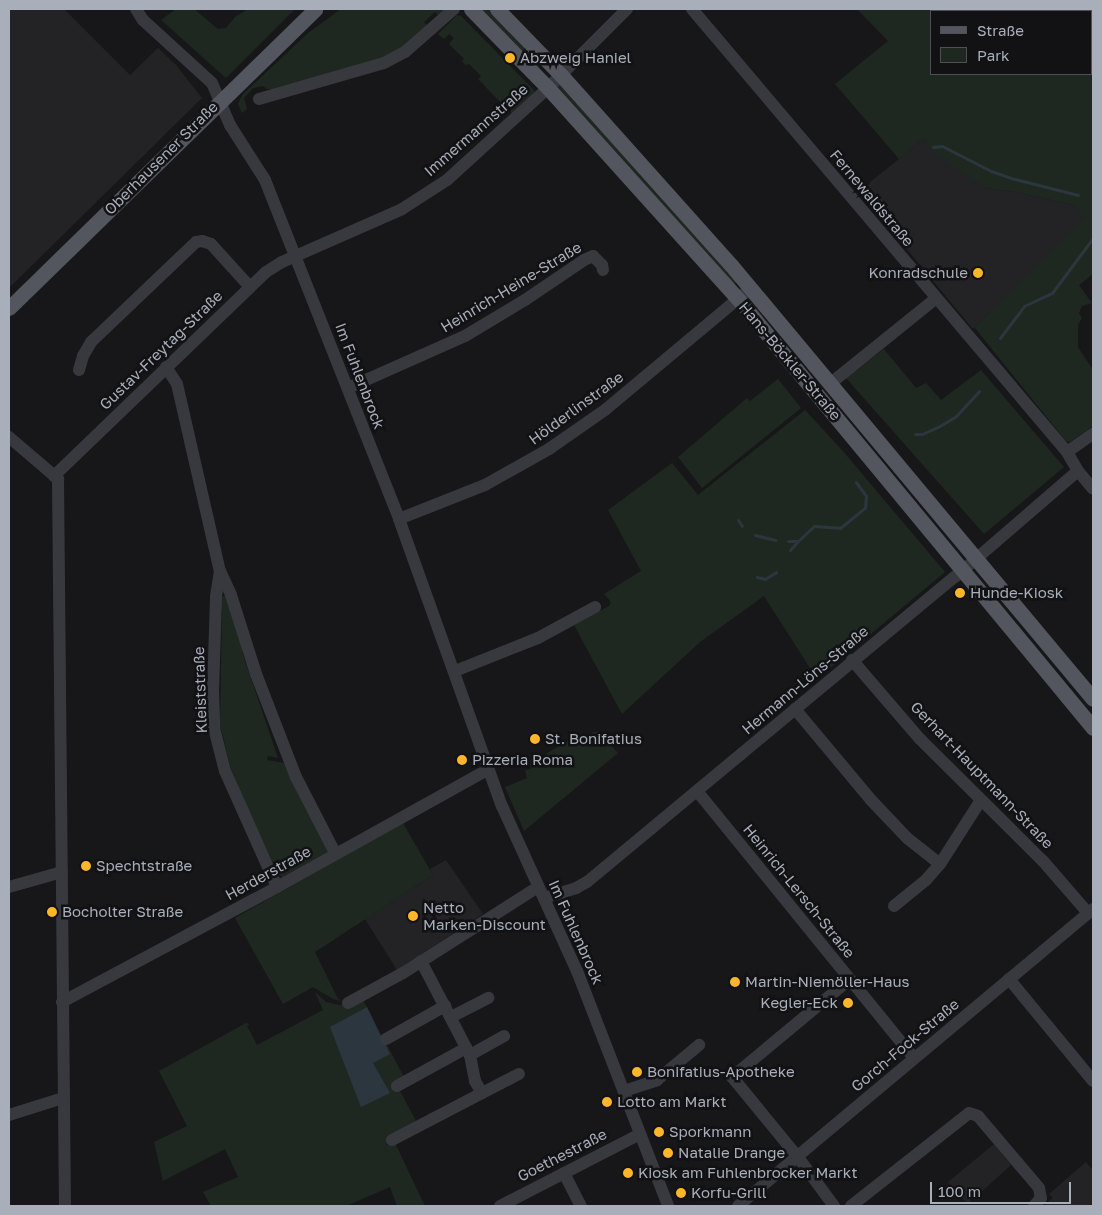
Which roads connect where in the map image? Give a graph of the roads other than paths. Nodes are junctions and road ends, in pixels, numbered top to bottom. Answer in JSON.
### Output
{"nodes":[{"id":1,"x":126,"y":9,"type":"edge"},
{"id":2,"x":136,"y":9,"type":"edge"},
{"id":3,"x":315,"y":9,"type":"edge"},
{"id":4,"x":454,"y":9,"type":"edge"},
{"id":5,"x":471,"y":9,"type":"edge"},
{"id":6,"x":497,"y":9,"type":"edge"},
{"id":7,"x":626,"y":9,"type":"edge"},
{"id":8,"x":692,"y":9,"type":"edge"},
{"id":9,"x":144,"y":20,"type":"junction"},
{"id":10,"x":561,"y":75,"type":"junction"},
{"id":11,"x":548,"y":88,"type":"junction"},
{"id":12,"x":259,"y":99,"type":"dead end"},
{"id":13,"x":220,"y":100,"type":"junction"},
{"id":14,"x":296,"y":256,"type":"junction"},
{"id":15,"x":603,"y":270,"type":"dead end"},
{"id":16,"x":250,"y":287,"type":"junction"},
{"id":17,"x":751,"y":288,"type":"junction"},
{"id":18,"x":738,"y":299,"type":"junction"},
{"id":19,"x":935,"y":299,"type":"junction"},
{"id":20,"x":9,"y":308,"type":"edge"},
{"id":21,"x":166,"y":367,"type":"junction"},
{"id":22,"x":79,"y":370,"type":"dead end"},
{"id":23,"x":831,"y":383,"type":"junction"},
{"id":24,"x":348,"y":388,"type":"junction"},
{"id":25,"x":1093,"y":434,"type":"edge"},
{"id":26,"x":9,"y":437,"type":"edge"},
{"id":27,"x":1067,"y":452,"type":"junction"},
{"id":28,"x":1078,"y":471,"type":"junction"},
{"id":29,"x":54,"y":476,"type":"junction"},
{"id":30,"x":1093,"y":489,"type":"edge"},
{"id":31,"x":399,"y":519,"type":"junction"},
{"id":32,"x":976,"y":558,"type":"junction"},
{"id":33,"x":963,"y":570,"type":"junction"},
{"id":34,"x":220,"y":571,"type":"junction"},
{"id":35,"x":595,"y":607,"type":"dead end"},
{"id":36,"x":852,"y":660,"type":"junction"},
{"id":37,"x":455,"y":671,"type":"junction"},
{"id":38,"x":1093,"y":699,"type":"edge"},
{"id":39,"x":795,"y":709,"type":"junction"},
{"id":40,"x":1093,"y":728,"type":"edge"},
{"id":41,"x":487,"y":770,"type":"junction"},
{"id":42,"x":697,"y":791,"type":"junction"},
{"id":43,"x":981,"y":800,"type":"junction"},
{"id":44,"x":335,"y":853,"type":"junction"},
{"id":45,"x":940,"y":864,"type":"junction"},
{"id":46,"x":62,"y":872,"type":"junction"},
{"id":47,"x":9,"y":887,"type":"edge"},
{"id":48,"x":277,"y":887,"type":"junction"},
{"id":49,"x":541,"y":892,"type":"junction"},
{"id":50,"x":894,"y":906,"type":"dead end"},
{"id":51,"x":1091,"y":911,"type":"edge"},
{"id":52,"x":421,"y":961,"type":"junction"},
{"id":53,"x":1009,"y":979,"type":"junction"},
{"id":54,"x":849,"y":980,"type":"junction"},
{"id":55,"x":488,"y":998,"type":"dead end"},
{"id":56,"x":62,"y":1002,"type":"junction"},
{"id":57,"x":348,"y":1003,"type":"dead end"},
{"id":58,"x":448,"y":1012,"type":"junction"},
{"id":59,"x":504,"y":1036,"type":"dead end"},
{"id":60,"x":386,"y":1040,"type":"dead end"},
{"id":61,"x":699,"y":1045,"type":"dead end"},
{"id":62,"x":468,"y":1051,"type":"junction"},
{"id":63,"x":914,"y":1058,"type":"junction"},
{"id":64,"x":519,"y":1074,"type":"dead end"},
{"id":65,"x":1093,"y":1081,"type":"edge"},
{"id":66,"x":397,"y":1086,"type":"dead end"},
{"id":67,"x":624,"y":1091,"type":"junction"},
{"id":68,"x":482,"y":1093,"type":"junction"},
{"id":69,"x":64,"y":1098,"type":"junction"},
{"id":70,"x":9,"y":1115,"type":"edge"},
{"id":71,"x":640,"y":1134,"type":"junction"},
{"id":72,"x":392,"y":1140,"type":"dead end"},
{"id":73,"x":797,"y":1156,"type":"junction"},
{"id":74,"x":564,"y":1173,"type":"junction"},
{"id":75,"x":65,"y":1206,"type":"edge"},
{"id":76,"x":500,"y":1206,"type":"edge"},
{"id":77,"x":582,"y":1206,"type":"edge"},
{"id":78,"x":668,"y":1206,"type":"edge"},
{"id":79,"x":738,"y":1206,"type":"edge"},
{"id":80,"x":834,"y":1206,"type":"edge"},
{"id":81,"x":851,"y":1206,"type":"edge"},
{"id":82,"x":1034,"y":1206,"type":"edge"}],
"edges":[{"from":1,"to":9,"type":"street"},
{"from":2,"to":9,"type":"street"},
{"from":3,"to":13,"type":"main road","name":"Oberhausener Straße"},
{"from":4,"to":12,"type":"street"},
{"from":5,"to":11,"type":"main road","name":"Hans-Böckler-Straße"},
{"from":6,"to":10,"type":"main road","name":"Hans-Böckler-Straße"},
{"from":7,"to":10,"type":"street","name":"Immermannstraße"},
{"from":8,"to":19,"type":"street","name":"Fernewaldstraße"},
{"from":9,"to":13,"type":"street","name":"Im Fuhlenbrock"},
{"from":10,"to":11,"type":"street","name":"Immermannstraße"},
{"from":10,"to":17,"type":"main road","name":"Hans-Böckler-Straße"},
{"from":11,"to":14,"type":"street","name":"Immermannstraße"},
{"from":11,"to":18,"type":"main road","name":"Hans-Böckler-Straße"},
{"from":13,"to":14,"type":"street","name":"Im Fuhlenbrock"},
{"from":13,"to":20,"type":"main road","name":"Oberhausener Straße"},
{"from":14,"to":16,"type":"street","name":"Gustav-Freytag-Straße"},
{"from":14,"to":24,"type":"street","name":"Im Fuhlenbrock"},
{"from":15,"to":24,"type":"street","name":"Heinrich-Heine-Straße"},
{"from":16,"to":21,"type":"street","name":"Gustav-Freytag-Straße"},
{"from":16,"to":22,"type":"street"},
{"from":17,"to":18,"type":"street","name":"Hölderlinstraße"},
{"from":17,"to":23,"type":"main road","name":"Hans-Böckler-Straße"},
{"from":18,"to":31,"type":"street","name":"Hölderlinstraße"},
{"from":18,"to":33,"type":"main road","name":"Hans-Böckler-Straße"},
{"from":19,"to":23,"type":"street","name":"Hans-Böckler-Straße"},
{"from":19,"to":27,"type":"street","name":"Fernewaldstraße"},
{"from":21,"to":29,"type":"street","name":"Gustav-Freytag-Straße"},
{"from":21,"to":34,"type":"street","name":"Kleiststraße"},
{"from":23,"to":32,"type":"main road","name":"Hans-Böckler-Straße"},
{"from":24,"to":31,"type":"street","name":"Im Fuhlenbrock"},
{"from":25,"to":27,"type":"street"},
{"from":26,"to":29,"type":"street"},
{"from":27,"to":28,"type":"street","name":"Fernewaldstraße"},
{"from":28,"to":30,"type":"street","name":"Fernewaldstraße"},
{"from":28,"to":32,"type":"street","name":"Hermann-Löns-Straße"},
{"from":29,"to":46,"type":"street"},
{"from":31,"to":37,"type":"street","name":"Im Fuhlenbrock"},
{"from":32,"to":33,"type":"street","name":"Hermann-Löns-Straße"},
{"from":32,"to":38,"type":"main road","name":"Hans-Böckler-Straße"},
{"from":33,"to":36,"type":"street","name":"Hermann-Löns-Straße"},
{"from":33,"to":40,"type":"main road","name":"Hans-Böckler-Straße"},
{"from":34,"to":44,"type":"street","name":"Kleiststraße"},
{"from":34,"to":48,"type":"street","name":"Kleiststraße"},
{"from":35,"to":37,"type":"street"},
{"from":36,"to":39,"type":"street","name":"Hermann-Löns-Straße"},
{"from":36,"to":43,"type":"street","name":"Gerhart-Hauptmann-Straße"},
{"from":37,"to":41,"type":"street","name":"Im Fuhlenbrock"},
{"from":39,"to":42,"type":"street","name":"Hermann-Löns-Straße"},
{"from":39,"to":45,"type":"street"},
{"from":41,"to":44,"type":"street","name":"Herderstraße"},
{"from":41,"to":49,"type":"street","name":"Im Fuhlenbrock"},
{"from":42,"to":49,"type":"street","name":"Hermann-Löns-Straße"},
{"from":42,"to":54,"type":"street","name":"Heinrich-Lersch-Straße"},
{"from":43,"to":45,"type":"street"},
{"from":43,"to":51,"type":"street","name":"Gerhart-Hauptmann-Straße"},
{"from":44,"to":48,"type":"street","name":"Herderstraße"},
{"from":45,"to":50,"type":"street"},
{"from":46,"to":47,"type":"street"},
{"from":46,"to":56,"type":"street"},
{"from":48,"to":56,"type":"street","name":"Herderstraße"},
{"from":49,"to":52,"type":"street","name":"Hermann-Löns-Straße"},
{"from":49,"to":67,"type":"street","name":"Im Fuhlenbrock"},
{"from":51,"to":53,"type":"street","name":"Gorch-Fock-Straße"},
{"from":52,"to":57,"type":"street","name":"Hermann-Löns-Straße"},
{"from":52,"to":58,"type":"street"},
{"from":53,"to":63,"type":"street","name":"Gorch-Fock-Straße"},
{"from":53,"to":65,"type":"street"},
{"from":54,"to":63,"type":"street","name":"Heinrich-Lersch-Straße"},
{"from":54,"to":73,"type":"street"},
{"from":55,"to":58,"type":"street"},
{"from":56,"to":69,"type":"street"},
{"from":58,"to":60,"type":"street"},
{"from":58,"to":62,"type":"street"},
{"from":59,"to":62,"type":"street"},
{"from":61,"to":67,"type":"street"},
{"from":62,"to":66,"type":"street"},
{"from":62,"to":68,"type":"street"},
{"from":63,"to":73,"type":"street","name":"Gorch-Fock-Straße"},
{"from":64,"to":68,"type":"street"},
{"from":67,"to":71,"type":"street","name":"Im Fuhlenbrock"},
{"from":68,"to":72,"type":"street"},
{"from":69,"to":70,"type":"street"},
{"from":69,"to":75,"type":"street"},
{"from":71,"to":74,"type":"street","name":"Goethestraße"},
{"from":71,"to":78,"type":"street","name":"Im Fuhlenbrock"},
{"from":73,"to":79,"type":"street","name":"Gorch-Fock-Straße"},
{"from":73,"to":80,"type":"street"},
{"from":74,"to":76,"type":"street","name":"Goethestraße"},
{"from":74,"to":77,"type":"street"},
{"from":81,"to":82,"type":"street"}]}
